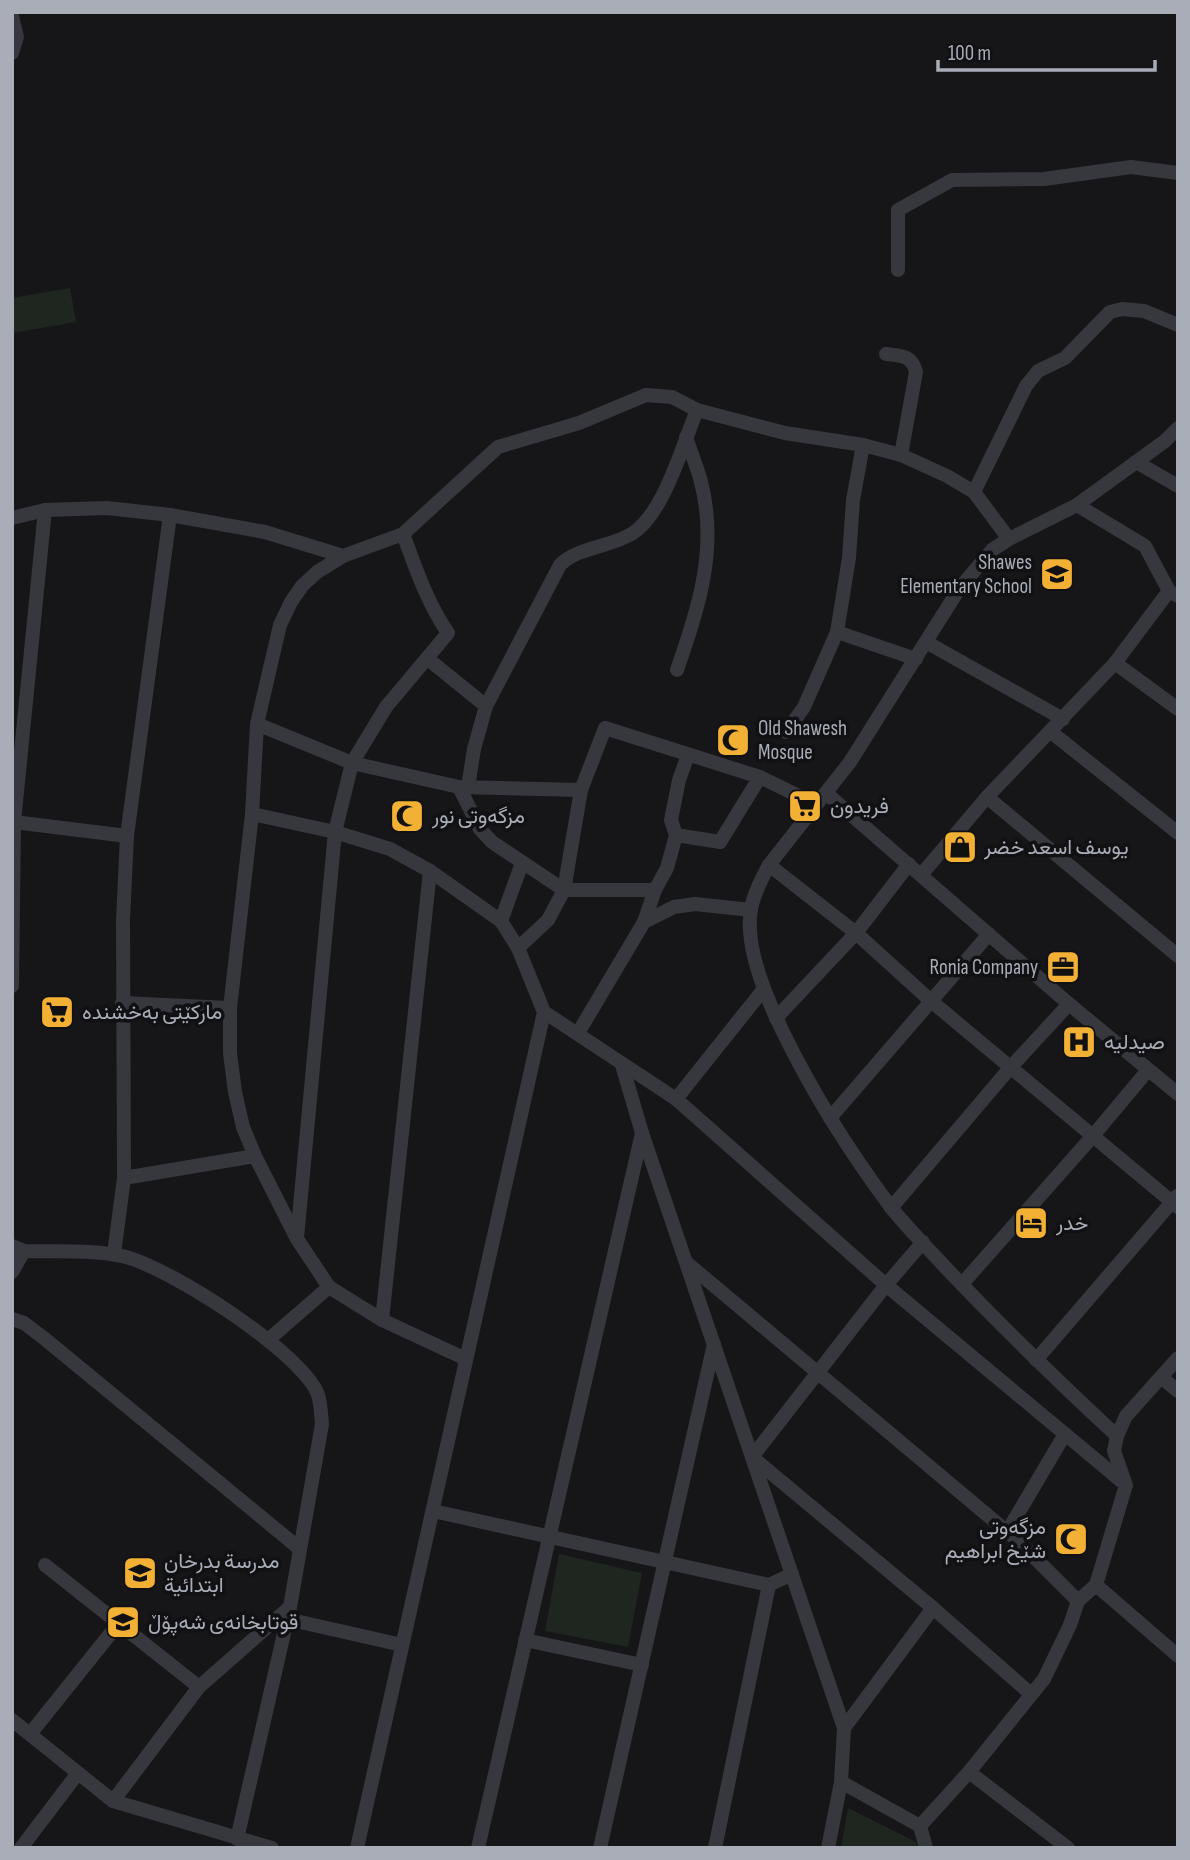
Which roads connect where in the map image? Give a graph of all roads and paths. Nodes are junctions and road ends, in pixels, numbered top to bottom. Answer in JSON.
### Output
{"nodes":[{"id":1,"x":12,"y":16,"type":"edge"},
{"id":2,"x":12,"y":54,"type":"edge"},
{"id":3,"x":1178,"y":173,"type":"edge"},
{"id":4,"x":898,"y":270,"type":"dead end"},
{"id":5,"x":1178,"y":325,"type":"edge"},
{"id":6,"x":886,"y":354,"type":"dead end"},
{"id":7,"x":696,"y":410,"type":"junction"},
{"id":8,"x":1178,"y":428,"type":"edge"},
{"id":9,"x":686,"y":437,"type":"junction"},
{"id":10,"x":863,"y":445,"type":"junction"},
{"id":11,"x":901,"y":455,"type":"junction"},
{"id":12,"x":1136,"y":463,"type":"junction"},
{"id":13,"x":1178,"y":486,"type":"edge"},
{"id":14,"x":974,"y":492,"type":"junction"},
{"id":15,"x":1077,"y":505,"type":"junction"},
{"id":16,"x":45,"y":510,"type":"junction"},
{"id":17,"x":170,"y":515,"type":"junction"},
{"id":18,"x":12,"y":518,"type":"edge"},
{"id":19,"x":404,"y":534,"type":"junction"},
{"id":20,"x":1009,"y":539,"type":"junction"},
{"id":21,"x":343,"y":556,"type":"junction"},
{"id":22,"x":1174,"y":593,"type":"edge"},
{"id":23,"x":837,"y":632,"type":"junction"},
{"id":24,"x":926,"y":642,"type":"junction"},
{"id":25,"x":428,"y":659,"type":"junction"},
{"id":26,"x":916,"y":659,"type":"junction"},
{"id":27,"x":1115,"y":663,"type":"junction"},
{"id":28,"x":677,"y":670,"type":"dead end"},
{"id":29,"x":486,"y":706,"type":"junction"},
{"id":30,"x":1178,"y":709,"type":"edge"},
{"id":31,"x":1063,"y":719,"type":"junction"},
{"id":32,"x":257,"y":724,"type":"junction"},
{"id":33,"x":786,"y":732,"type":"dead end"},
{"id":34,"x":1051,"y":732,"type":"junction"},
{"id":35,"x":688,"y":755,"type":"junction"},
{"id":36,"x":352,"y":763,"type":"junction"},
{"id":37,"x":760,"y":777,"type":"junction"},
{"id":38,"x":463,"y":787,"type":"junction"},
{"id":39,"x":581,"y":790,"type":"junction"},
{"id":40,"x":987,"y":797,"type":"junction"},
{"id":41,"x":820,"y":798,"type":"junction"},
{"id":42,"x":252,"y":814,"type":"junction"},
{"id":43,"x":14,"y":822,"type":"edge"},
{"id":44,"x":335,"y":832,"type":"junction"},
{"id":45,"x":1178,"y":834,"type":"edge"},
{"id":46,"x":676,"y":835,"type":"junction"},
{"id":47,"x":127,"y":836,"type":"junction"},
{"id":48,"x":522,"y":863,"type":"junction"},
{"id":49,"x":769,"y":864,"type":"junction"},
{"id":50,"x":909,"y":864,"type":"junction"},
{"id":51,"x":430,"y":871,"type":"junction"},
{"id":52,"x":921,"y":875,"type":"junction"},
{"id":53,"x":564,"y":890,"type":"junction"},
{"id":54,"x":655,"y":890,"type":"junction"},
{"id":55,"x":751,"y":910,"type":"junction"},
{"id":56,"x":501,"y":920,"type":"junction"},
{"id":57,"x":644,"y":922,"type":"junction"},
{"id":58,"x":856,"y":933,"type":"junction"},
{"id":59,"x":989,"y":933,"type":"junction"},
{"id":60,"x":518,"y":948,"type":"junction"},
{"id":61,"x":1178,"y":956,"type":"edge"},
{"id":62,"x":12,"y":986,"type":"edge"},
{"id":63,"x":763,"y":990,"type":"junction"},
{"id":64,"x":931,"y":1001,"type":"junction"},
{"id":65,"x":122,"y":1003,"type":"junction"},
{"id":66,"x":1069,"y":1004,"type":"junction"},
{"id":67,"x":230,"y":1008,"type":"junction"},
{"id":68,"x":544,"y":1012,"type":"junction"},
{"id":69,"x":776,"y":1018,"type":"junction"},
{"id":70,"x":578,"y":1032,"type":"junction"},
{"id":71,"x":622,"y":1065,"type":"junction"},
{"id":72,"x":1010,"y":1068,"type":"junction"},
{"id":73,"x":1148,"y":1070,"type":"junction"},
{"id":74,"x":1178,"y":1094,"type":"edge"},
{"id":75,"x":676,"y":1099,"type":"junction"},
{"id":76,"x":830,"y":1118,"type":"junction"},
{"id":77,"x":642,"y":1133,"type":"junction"},
{"id":78,"x":1092,"y":1137,"type":"junction"},
{"id":79,"x":255,"y":1156,"type":"junction"},
{"id":80,"x":124,"y":1178,"type":"junction"},
{"id":81,"x":1176,"y":1201,"type":"edge"},
{"id":82,"x":891,"y":1208,"type":"junction"},
{"id":83,"x":297,"y":1239,"type":"junction"},
{"id":84,"x":923,"y":1242,"type":"junction"},
{"id":85,"x":18,"y":1248,"type":"edge"},
{"id":86,"x":114,"y":1254,"type":"junction"},
{"id":87,"x":686,"y":1262,"type":"junction"},
{"id":88,"x":12,"y":1272,"type":"edge"},
{"id":89,"x":962,"y":1284,"type":"junction"},
{"id":90,"x":886,"y":1285,"type":"junction"},
{"id":91,"x":329,"y":1287,"type":"junction"},
{"id":92,"x":12,"y":1319,"type":"edge"},
{"id":93,"x":382,"y":1320,"type":"junction"},
{"id":94,"x":268,"y":1340,"type":"junction"},
{"id":95,"x":714,"y":1345,"type":"junction"},
{"id":96,"x":1178,"y":1358,"type":"edge"},
{"id":97,"x":466,"y":1359,"type":"junction"},
{"id":98,"x":1036,"y":1360,"type":"junction"},
{"id":99,"x":818,"y":1373,"type":"junction"},
{"id":100,"x":1161,"y":1377,"type":"junction"},
{"id":101,"x":1178,"y":1391,"type":"edge"},
{"id":102,"x":1065,"y":1434,"type":"junction"},
{"id":103,"x":1118,"y":1436,"type":"junction"},
{"id":104,"x":752,"y":1457,"type":"junction"},
{"id":105,"x":1126,"y":1485,"type":"junction"},
{"id":106,"x":433,"y":1511,"type":"junction"},
{"id":107,"x":1007,"y":1532,"type":"junction"},
{"id":108,"x":549,"y":1536,"type":"junction"},
{"id":109,"x":300,"y":1549,"type":"junction"},
{"id":110,"x":664,"y":1562,"type":"junction"},
{"id":111,"x":45,"y":1565,"type":"dead end"},
{"id":112,"x":792,"y":1574,"type":"junction"},
{"id":113,"x":769,"y":1585,"type":"junction"},
{"id":114,"x":1096,"y":1585,"type":"junction"},
{"id":115,"x":1078,"y":1601,"type":"junction"},
{"id":116,"x":933,"y":1608,"type":"junction"},
{"id":117,"x":289,"y":1613,"type":"junction"},
{"id":118,"x":119,"y":1623,"type":"junction"},
{"id":119,"x":525,"y":1640,"type":"junction"},
{"id":120,"x":402,"y":1645,"type":"junction"},
{"id":121,"x":1178,"y":1656,"type":"edge"},
{"id":122,"x":642,"y":1665,"type":"junction"},
{"id":123,"x":200,"y":1687,"type":"junction"},
{"id":124,"x":1031,"y":1694,"type":"junction"},
{"id":125,"x":12,"y":1720,"type":"edge"},
{"id":126,"x":844,"y":1728,"type":"junction"},
{"id":127,"x":30,"y":1734,"type":"junction"},
{"id":128,"x":969,"y":1772,"type":"junction"},
{"id":129,"x":78,"y":1773,"type":"junction"},
{"id":130,"x":841,"y":1782,"type":"junction"},
{"id":131,"x":113,"y":1801,"type":"junction"},
{"id":132,"x":919,"y":1826,"type":"junction"},
{"id":133,"x":237,"y":1839,"type":"junction"},
{"id":134,"x":21,"y":1848,"type":"edge"},
{"id":135,"x":272,"y":1848,"type":"edge"},
{"id":136,"x":357,"y":1848,"type":"edge"},
{"id":137,"x":478,"y":1848,"type":"edge"},
{"id":138,"x":600,"y":1848,"type":"edge"},
{"id":139,"x":715,"y":1848,"type":"edge"},
{"id":140,"x":828,"y":1848,"type":"edge"},
{"id":141,"x":926,"y":1848,"type":"edge"},
{"id":142,"x":1068,"y":1848,"type":"edge"}],
"edges":[{"from":1,"to":2,"type":"street"},
{"from":3,"to":4,"type":"street"},
{"from":5,"to":14,"type":"street"},
{"from":6,"to":11,"type":"street"},
{"from":7,"to":9,"type":"street"},
{"from":7,"to":10,"type":"street"},
{"from":7,"to":19,"type":"street"},
{"from":8,"to":12,"type":"street"},
{"from":9,"to":28,"type":"street"},
{"from":9,"to":29,"type":"street"},
{"from":10,"to":11,"type":"street"},
{"from":10,"to":23,"type":"street"},
{"from":11,"to":14,"type":"street"},
{"from":12,"to":13,"type":"street"},
{"from":12,"to":15,"type":"street"},
{"from":14,"to":20,"type":"street"},
{"from":15,"to":20,"type":"street"},
{"from":15,"to":22,"type":"street"},
{"from":16,"to":17,"type":"street"},
{"from":16,"to":18,"type":"street"},
{"from":16,"to":43,"type":"street"},
{"from":17,"to":21,"type":"street"},
{"from":17,"to":47,"type":"street"},
{"from":19,"to":21,"type":"street"},
{"from":19,"to":25,"type":"street"},
{"from":20,"to":24,"type":"street"},
{"from":21,"to":32,"type":"street"},
{"from":22,"to":27,"type":"street"},
{"from":23,"to":26,"type":"street"},
{"from":23,"to":33,"type":"street"},
{"from":24,"to":26,"type":"street"},
{"from":24,"to":31,"type":"street"},
{"from":25,"to":29,"type":"street"},
{"from":25,"to":36,"type":"street"},
{"from":26,"to":41,"type":"street"},
{"from":27,"to":30,"type":"street"},
{"from":27,"to":31,"type":"street"},
{"from":29,"to":38,"type":"street"},
{"from":31,"to":34,"type":"street"},
{"from":32,"to":36,"type":"street"},
{"from":32,"to":42,"type":"street"},
{"from":34,"to":40,"type":"street"},
{"from":34,"to":45,"type":"street"},
{"from":35,"to":37,"type":"street"},
{"from":35,"to":39,"type":"street"},
{"from":35,"to":46,"type":"street"},
{"from":36,"to":38,"type":"street"},
{"from":36,"to":44,"type":"street"},
{"from":37,"to":41,"type":"street"},
{"from":37,"to":46,"type":"street"},
{"from":38,"to":39,"type":"street"},
{"from":38,"to":48,"type":"street"},
{"from":39,"to":53,"type":"street"},
{"from":40,"to":52,"type":"street"},
{"from":40,"to":61,"type":"street"},
{"from":41,"to":49,"type":"street"},
{"from":41,"to":50,"type":"street"},
{"from":42,"to":44,"type":"street"},
{"from":42,"to":67,"type":"street"},
{"from":43,"to":47,"type":"street"},
{"from":43,"to":62,"type":"street"},
{"from":44,"to":51,"type":"street"},
{"from":44,"to":83,"type":"street"},
{"from":46,"to":54,"type":"street"},
{"from":47,"to":65,"type":"street"},
{"from":48,"to":53,"type":"street"},
{"from":48,"to":56,"type":"street"},
{"from":49,"to":55,"type":"street"},
{"from":49,"to":58,"type":"street"},
{"from":50,"to":52,"type":"street"},
{"from":50,"to":58,"type":"street"},
{"from":51,"to":56,"type":"street"},
{"from":51,"to":93,"type":"street"},
{"from":52,"to":59,"type":"street"},
{"from":53,"to":54,"type":"street"},
{"from":53,"to":60,"type":"street"},
{"from":54,"to":57,"type":"street"},
{"from":55,"to":57,"type":"street"},
{"from":55,"to":63,"type":"street"},
{"from":56,"to":60,"type":"street"},
{"from":57,"to":70,"type":"street"},
{"from":58,"to":64,"type":"street"},
{"from":58,"to":69,"type":"street"},
{"from":59,"to":64,"type":"street"},
{"from":59,"to":66,"type":"street"},
{"from":60,"to":68,"type":"street"},
{"from":63,"to":69,"type":"street"},
{"from":63,"to":75,"type":"street"},
{"from":64,"to":72,"type":"street"},
{"from":64,"to":76,"type":"street"},
{"from":65,"to":67,"type":"street"},
{"from":65,"to":80,"type":"street"},
{"from":66,"to":72,"type":"street"},
{"from":66,"to":73,"type":"street"},
{"from":67,"to":79,"type":"street"},
{"from":68,"to":70,"type":"street"},
{"from":68,"to":97,"type":"street"},
{"from":69,"to":76,"type":"street"},
{"from":70,"to":71,"type":"street"},
{"from":71,"to":75,"type":"street"},
{"from":71,"to":77,"type":"street"},
{"from":72,"to":78,"type":"street"},
{"from":72,"to":82,"type":"street"},
{"from":73,"to":74,"type":"street"},
{"from":73,"to":78,"type":"street"},
{"from":75,"to":90,"type":"street"},
{"from":76,"to":82,"type":"street"},
{"from":77,"to":87,"type":"street"},
{"from":77,"to":108,"type":"street"},
{"from":78,"to":81,"type":"street"},
{"from":78,"to":89,"type":"street"},
{"from":79,"to":80,"type":"street"},
{"from":79,"to":83,"type":"street"},
{"from":80,"to":86,"type":"street"},
{"from":81,"to":98,"type":"street"},
{"from":82,"to":84,"type":"street"},
{"from":83,"to":91,"type":"street"},
{"from":84,"to":89,"type":"street"},
{"from":84,"to":90,"type":"street"},
{"from":85,"to":86,"type":"street"},
{"from":85,"to":88,"type":"street"},
{"from":86,"to":94,"type":"street"},
{"from":87,"to":95,"type":"street"},
{"from":87,"to":99,"type":"street"},
{"from":89,"to":98,"type":"street"},
{"from":90,"to":99,"type":"street"},
{"from":90,"to":102,"type":"street"},
{"from":91,"to":93,"type":"street"},
{"from":91,"to":94,"type":"street"},
{"from":92,"to":109,"type":"street"},
{"from":93,"to":97,"type":"street"},
{"from":94,"to":109,"type":"street"},
{"from":95,"to":104,"type":"street"},
{"from":95,"to":110,"type":"street"},
{"from":96,"to":100,"type":"street"},
{"from":97,"to":106,"type":"street"},
{"from":98,"to":103,"type":"street"},
{"from":99,"to":104,"type":"street"},
{"from":99,"to":107,"type":"street"},
{"from":100,"to":101,"type":"street"},
{"from":100,"to":103,"type":"street"},
{"from":102,"to":105,"type":"street"},
{"from":102,"to":107,"type":"street"},
{"from":103,"to":105,"type":"street"},
{"from":104,"to":112,"type":"street"},
{"from":104,"to":116,"type":"street"},
{"from":105,"to":114,"type":"street"},
{"from":106,"to":108,"type":"street"},
{"from":106,"to":120,"type":"street"},
{"from":107,"to":115,"type":"street"},
{"from":108,"to":110,"type":"street"},
{"from":108,"to":119,"type":"street"},
{"from":109,"to":117,"type":"street"},
{"from":110,"to":113,"type":"street"},
{"from":110,"to":122,"type":"street"},
{"from":111,"to":118,"type":"street"},
{"from":112,"to":113,"type":"street"},
{"from":112,"to":126,"type":"street"},
{"from":113,"to":139,"type":"street"},
{"from":114,"to":115,"type":"street"},
{"from":114,"to":121,"type":"street"},
{"from":115,"to":124,"type":"street"},
{"from":116,"to":124,"type":"street"},
{"from":116,"to":126,"type":"street"},
{"from":117,"to":120,"type":"street"},
{"from":117,"to":123,"type":"street"},
{"from":117,"to":133,"type":"street"},
{"from":118,"to":123,"type":"street"},
{"from":118,"to":127,"type":"street"},
{"from":119,"to":122,"type":"street"},
{"from":119,"to":137,"type":"street"},
{"from":120,"to":136,"type":"street"},
{"from":122,"to":138,"type":"street"},
{"from":123,"to":131,"type":"street"},
{"from":124,"to":128,"type":"street"},
{"from":125,"to":127,"type":"street"},
{"from":126,"to":130,"type":"street"},
{"from":127,"to":129,"type":"street"},
{"from":128,"to":132,"type":"street"},
{"from":128,"to":142,"type":"street"},
{"from":129,"to":131,"type":"street"},
{"from":129,"to":134,"type":"street"},
{"from":130,"to":132,"type":"street"},
{"from":130,"to":140,"type":"street"},
{"from":131,"to":133,"type":"street"},
{"from":132,"to":141,"type":"street"},
{"from":133,"to":135,"type":"street"}]}
